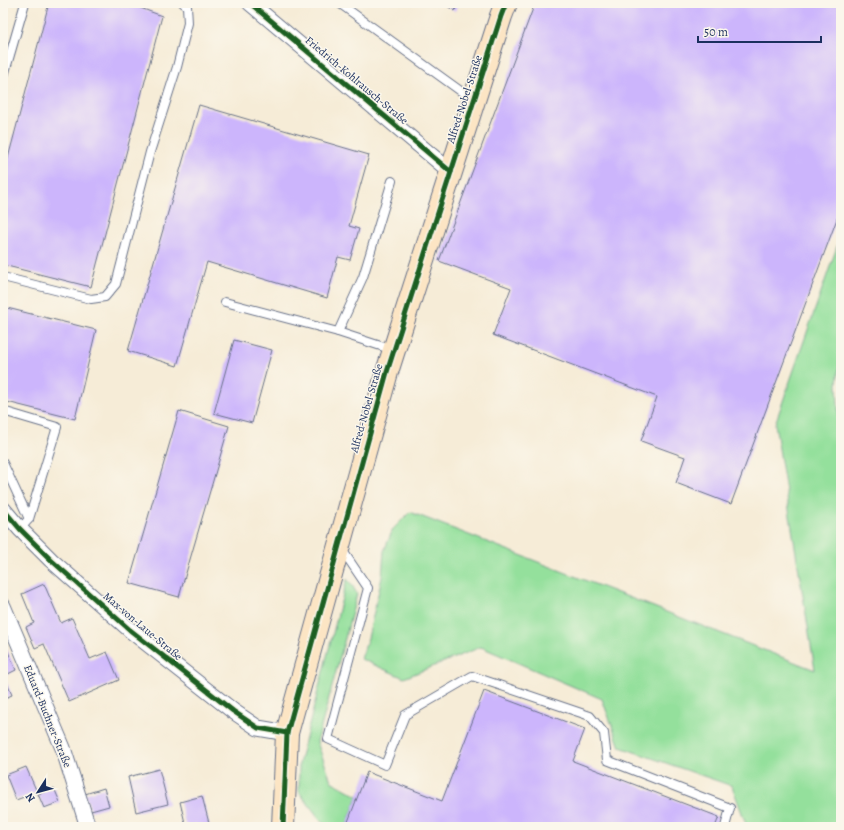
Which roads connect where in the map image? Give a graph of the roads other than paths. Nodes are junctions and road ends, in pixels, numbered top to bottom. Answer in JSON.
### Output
{"nodes":[{"id":1,"x":25,"y":3,"type":"edge"},
{"id":2,"x":183,"y":3,"type":"edge"},
{"id":3,"x":250,"y":3,"type":"edge"},
{"id":4,"x":339,"y":3,"type":"edge"},
{"id":5,"x":506,"y":3,"type":"edge"},
{"id":6,"x":3,"y":79,"type":"edge"},
{"id":7,"x":474,"y":100,"type":"junction"},
{"id":8,"x":451,"y":172,"type":"junction"},
{"id":9,"x":392,"y":181,"type":"dead end"},
{"id":10,"x":3,"y":277,"type":"edge"},
{"id":11,"x":225,"y":302,"type":"dead end"},
{"id":12,"x":338,"y":332,"type":"junction"},
{"id":13,"x":394,"y":350,"type":"junction"},
{"id":14,"x":3,"y":411,"type":"edge"},
{"id":15,"x":3,"y":463,"type":"edge"},
{"id":16,"x":4,"y":513,"type":"edge"},
{"id":17,"x":24,"y":524,"type":"junction"},
{"id":18,"x":339,"y":544,"type":"junction"},
{"id":19,"x":3,"y":606,"type":"edge"},
{"id":20,"x":287,"y":733,"type":"junction"},
{"id":21,"x":88,"y":827,"type":"edge"},
{"id":22,"x":283,"y":827,"type":"edge"},
{"id":23,"x":725,"y":827,"type":"edge"}],
"edges":[{"from":1,"to":6,"type":"lane"},
{"from":2,"to":10,"type":"lane"},
{"from":3,"to":8,"type":"street","name":"Friedrich-Kohlrausch-Straße"},
{"from":4,"to":7,"type":"lane"},
{"from":5,"to":7,"type":"street","name":"Alfred-Nobel-Straße"},
{"from":7,"to":8,"type":"street","name":"Alfred-Nobel-Straße"},
{"from":8,"to":13,"type":"street","name":"Alfred-Nobel-Straße"},
{"from":9,"to":12,"type":"lane"},
{"from":11,"to":12,"type":"lane"},
{"from":12,"to":13,"type":"lane"},
{"from":13,"to":18,"type":"street","name":"Alfred-Nobel-Straße"},
{"from":14,"to":17,"type":"lane"},
{"from":15,"to":17,"type":"lane"},
{"from":16,"to":17,"type":"street","name":"Max-von-Laue-Straße"},
{"from":17,"to":20,"type":"street","name":"Max-von-Laue-Straße"},
{"from":18,"to":20,"type":"street","name":"Alfred-Nobel-Straße"},
{"from":18,"to":23,"type":"lane"},
{"from":19,"to":21,"type":"street","name":"Eduard-Buchner-Straße"},
{"from":20,"to":22,"type":"street","name":"Alfred-Nobel-Straße"}]}
